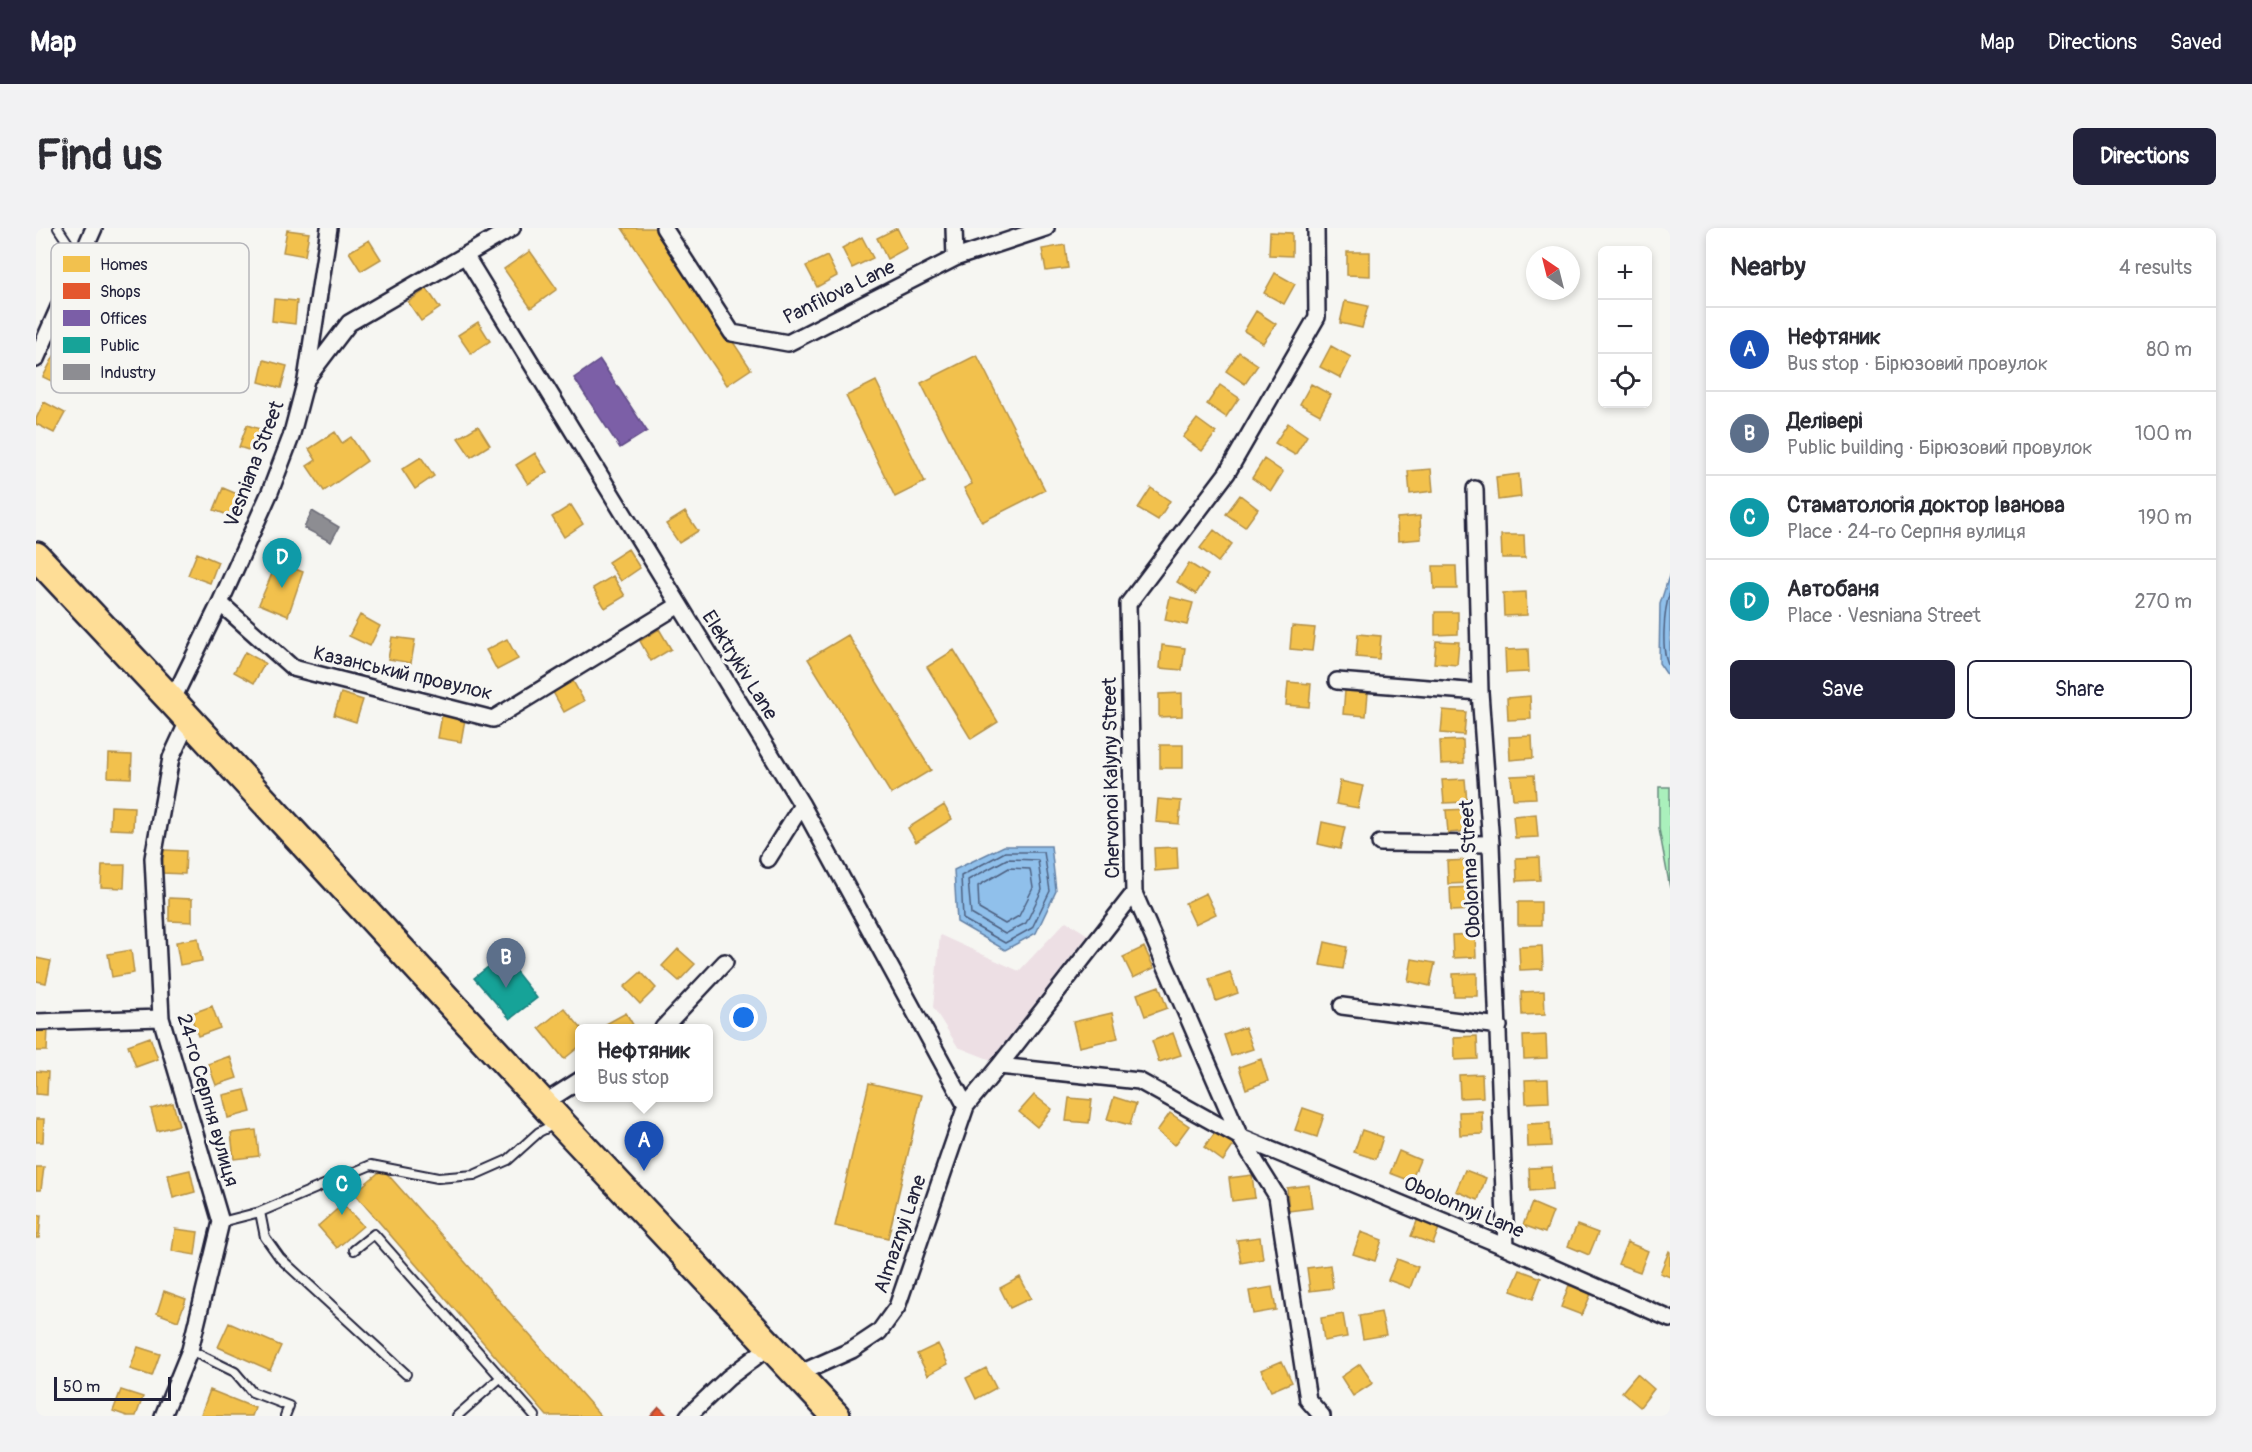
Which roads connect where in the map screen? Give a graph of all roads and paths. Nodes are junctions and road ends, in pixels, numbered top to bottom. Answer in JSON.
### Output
{"nodes":[{"id":1,"x":58,"y":228,"type":"edge"},
{"id":2,"x":94,"y":228,"type":"edge"},
{"id":3,"x":329,"y":228,"type":"edge"},
{"id":4,"x":512,"y":228,"type":"edge"},
{"id":5,"x":663,"y":228,"type":"edge"},
{"id":6,"x":954,"y":228,"type":"edge"},
{"id":7,"x":1046,"y":228,"type":"edge"},
{"id":8,"x":1316,"y":228,"type":"edge"},
{"id":9,"x":68,"y":243,"type":"edge"},
{"id":10,"x":88,"y":243,"type":"edge"},
{"id":11,"x":465,"y":255,"type":"junction"},
{"id":12,"x":955,"y":258,"type":"junction"},
{"id":13,"x":51,"y":327,"type":"edge"},
{"id":14,"x":36,"y":359,"type":"edge"},
{"id":15,"x":306,"y":380,"type":"junction"},
{"id":16,"x":1475,"y":489,"type":"dead end"},
{"id":17,"x":36,"y":556,"type":"edge"},
{"id":18,"x":220,"y":603,"type":"junction"},
{"id":19,"x":679,"y":605,"type":"junction"},
{"id":20,"x":1337,"y":681,"type":"dead end"},
{"id":21,"x":1480,"y":693,"type":"junction"},
{"id":22,"x":181,"y":710,"type":"junction"},
{"id":23,"x":802,"y":805,"type":"junction"},
{"id":24,"x":1380,"y":843,"type":"dead end"},
{"id":25,"x":1491,"y":844,"type":"junction"},
{"id":26,"x":768,"y":859,"type":"dead end"},
{"id":27,"x":1134,"y":893,"type":"junction"},
{"id":28,"x":725,"y":962,"type":"dead end"},
{"id":29,"x":1342,"y":1006,"type":"dead end"},
{"id":30,"x":161,"y":1018,"type":"junction"},
{"id":31,"x":36,"y":1022,"type":"edge"},
{"id":32,"x":668,"y":1024,"type":"edge"},
{"id":33,"x":1499,"y":1026,"type":"junction"},
{"id":34,"x":999,"y":1066,"type":"junction"},
{"id":35,"x":575,"y":1085,"type":"edge"},
{"id":36,"x":966,"y":1106,"type":"junction"},
{"id":37,"x":552,"y":1112,"type":"junction"},
{"id":38,"x":1240,"y":1137,"type":"junction"},
{"id":39,"x":260,"y":1212,"type":"junction"},
{"id":40,"x":221,"y":1222,"type":"junction"},
{"id":41,"x":1506,"y":1247,"type":"junction"},
{"id":42,"x":354,"y":1250,"type":"dead end"},
{"id":43,"x":1670,"y":1319,"type":"edge"},
{"id":44,"x":770,"y":1346,"type":"junction"},
{"id":45,"x":190,"y":1350,"type":"junction"},
{"id":46,"x":406,"y":1374,"type":"dead end"},
{"id":47,"x":796,"y":1375,"type":"junction"},
{"id":48,"x":500,"y":1378,"type":"junction"},
{"id":49,"x":163,"y":1416,"type":"edge"},
{"id":50,"x":285,"y":1416,"type":"edge"},
{"id":51,"x":457,"y":1416,"type":"edge"},
{"id":52,"x":535,"y":1416,"type":"edge"},
{"id":53,"x":688,"y":1416,"type":"edge"},
{"id":54,"x":836,"y":1416,"type":"edge"},
{"id":55,"x":1322,"y":1416,"type":"edge"}],
"edges":[{"from":1,"to":9,"type":"lane"},
{"from":2,"to":10,"type":"street"},
{"from":3,"to":15,"type":"street","name":"Vesniana Street"},
{"from":4,"to":11,"type":"street"},
{"from":5,"to":12,"type":"street","name":"Panfilova Lane"},
{"from":6,"to":12,"type":"street"},
{"from":7,"to":12,"type":"street","name":"Panfilova Lane"},
{"from":8,"to":27,"type":"street","name":"Chervonoi Kalyny Street"},
{"from":11,"to":15,"type":"street"},
{"from":11,"to":19,"type":"street","name":"Elektrykiv Lane"},
{"from":13,"to":14,"type":"street"},
{"from":15,"to":18,"type":"street","name":"Vesniana Street"},
{"from":16,"to":21,"type":"street","name":"Obolonna Street"},
{"from":17,"to":22,"type":"highway"},
{"from":18,"to":19,"type":"street","name":"Казанський провулок"},
{"from":18,"to":22,"type":"street","name":"Vesniana Street"},
{"from":19,"to":23,"type":"street","name":"Elektrykiv Lane"},
{"from":20,"to":21,"type":"street"},
{"from":21,"to":25,"type":"street","name":"Obolonna Street"},
{"from":22,"to":30,"type":"street","name":"24-го Серпня вулиця"},
{"from":22,"to":37,"type":"highway"},
{"from":23,"to":26,"type":"street"},
{"from":23,"to":36,"type":"street","name":"Elektrykiv Lane"},
{"from":24,"to":25,"type":"street"},
{"from":25,"to":33,"type":"street","name":"Obolonna Street"},
{"from":27,"to":34,"type":"street","name":"Almaznyi Lane"},
{"from":27,"to":38,"type":"street","name":"Chervonoi Kalyny Street"},
{"from":28,"to":32,"type":"street"},
{"from":29,"to":33,"type":"street"},
{"from":30,"to":31,"type":"street"},
{"from":30,"to":40,"type":"street","name":"24-го Серпня вулиця"},
{"from":33,"to":41,"type":"street","name":"Obolonna Street"},
{"from":34,"to":36,"type":"street","name":"Almaznyi Lane"},
{"from":34,"to":38,"type":"street"},
{"from":35,"to":37,"type":"street"},
{"from":36,"to":47,"type":"street","name":"Almaznyi Lane"},
{"from":37,"to":39,"type":"lane"},
{"from":37,"to":44,"type":"highway"},
{"from":38,"to":41,"type":"street","name":"Obolonnyi Lane"},
{"from":38,"to":55,"type":"street","name":"Chervonoi Kalyny Street"},
{"from":39,"to":40,"type":"lane"},
{"from":39,"to":46,"type":"lane"},
{"from":40,"to":45,"type":"street"},
{"from":41,"to":43,"type":"street","name":"Obolonnyi Lane"},
{"from":42,"to":48,"type":"lane"},
{"from":44,"to":47,"type":"highway"},
{"from":44,"to":53,"type":"street"},
{"from":45,"to":49,"type":"street"},
{"from":45,"to":50,"type":"lane"},
{"from":47,"to":54,"type":"highway"},
{"from":48,"to":51,"type":"lane"},
{"from":48,"to":52,"type":"lane"}]}
